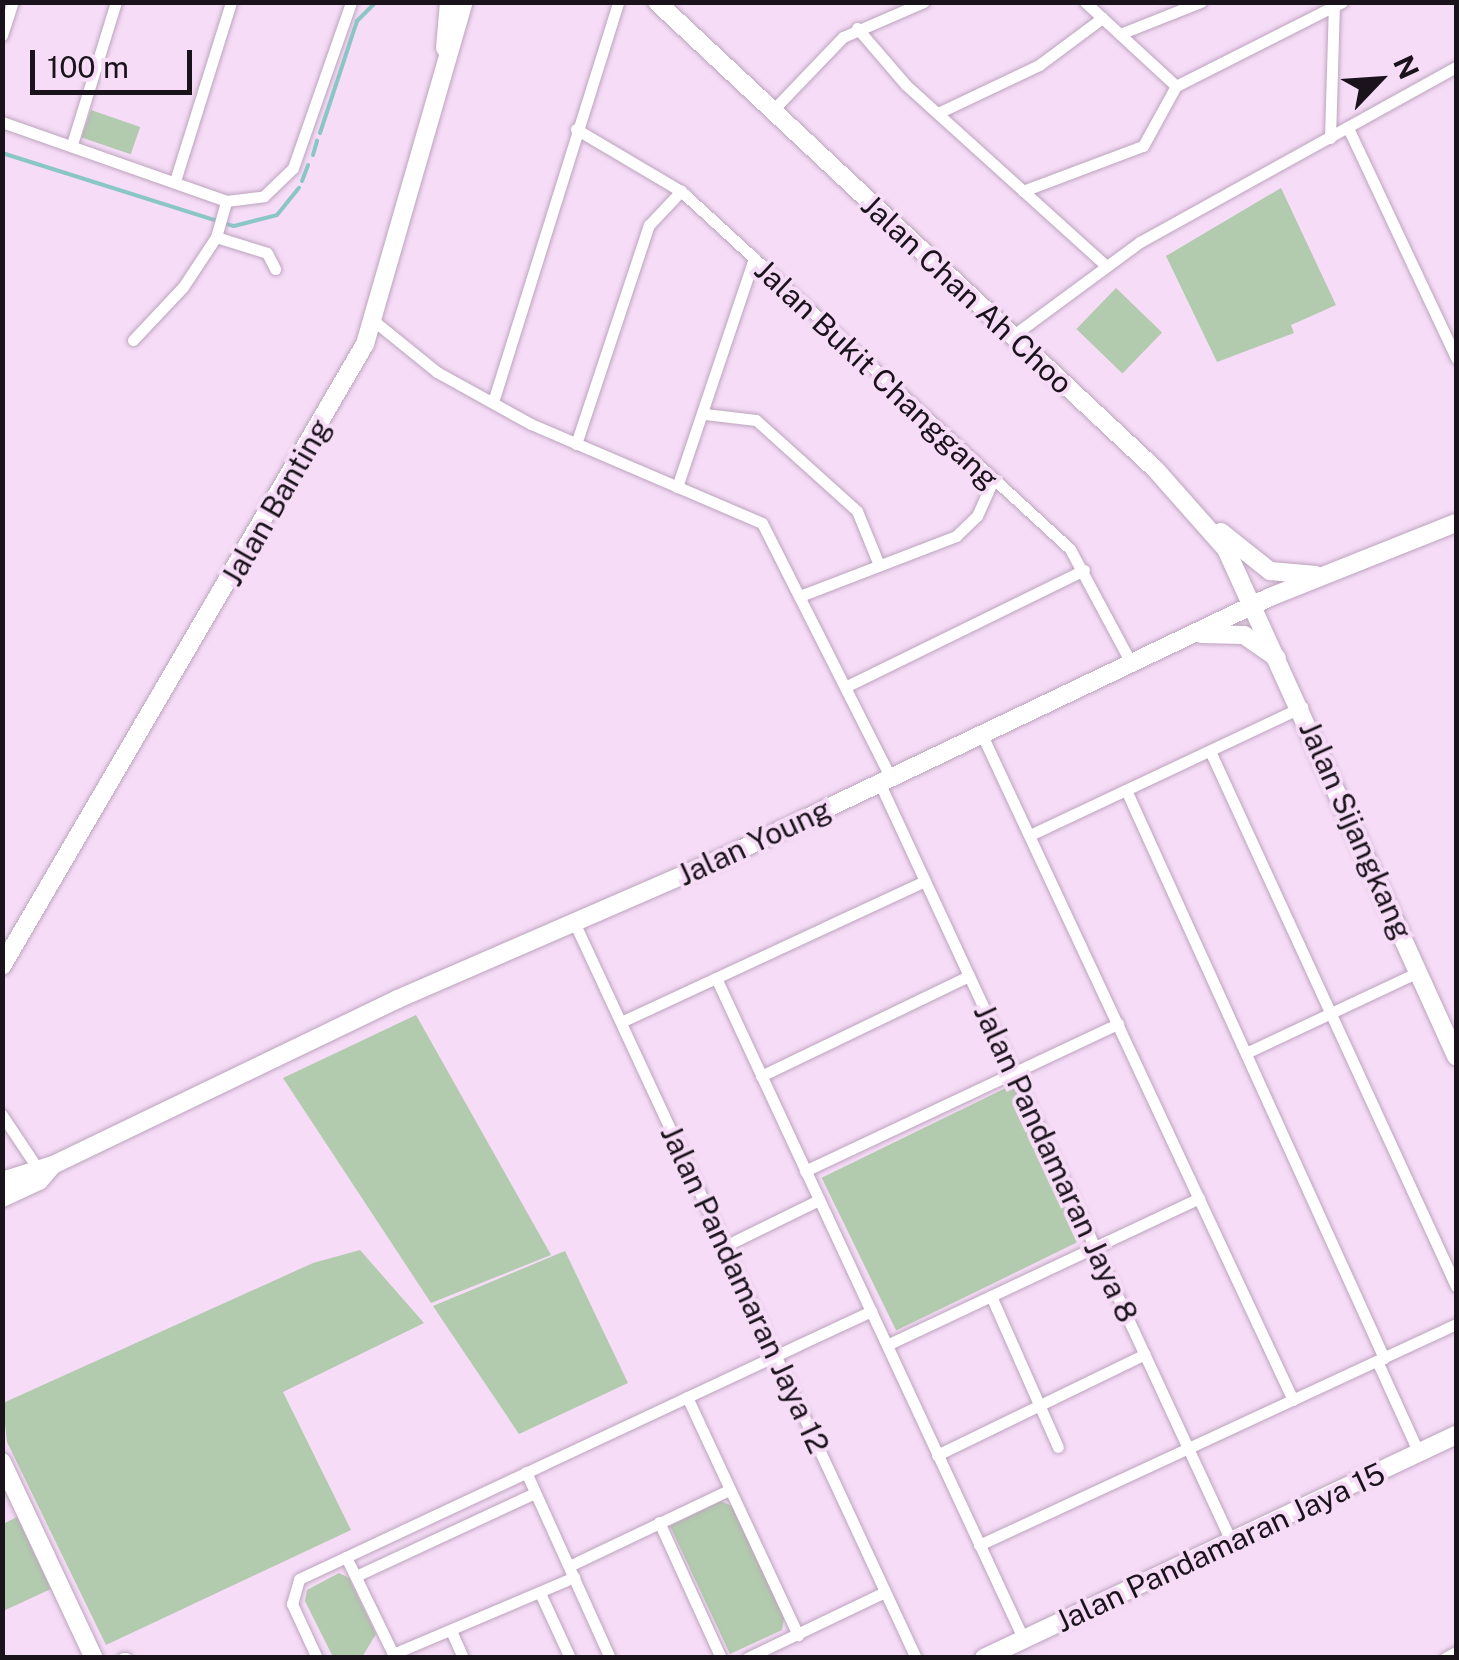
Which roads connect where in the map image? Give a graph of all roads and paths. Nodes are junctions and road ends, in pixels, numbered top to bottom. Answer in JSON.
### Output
{"nodes":[{"id":1,"x":13,"y":2,"type":"edge"},
{"id":2,"x":116,"y":2,"type":"edge"},
{"id":3,"x":231,"y":2,"type":"edge"},
{"id":4,"x":352,"y":2,"type":"edge"},
{"id":5,"x":449,"y":2,"type":"edge"},
{"id":6,"x":464,"y":2,"type":"edge"},
{"id":7,"x":618,"y":2,"type":"edge"},
{"id":8,"x":657,"y":2,"type":"edge"},
{"id":9,"x":678,"y":2,"type":"edge"},
{"id":10,"x":924,"y":2,"type":"edge"},
{"id":11,"x":1085,"y":2,"type":"edge"},
{"id":12,"x":1201,"y":2,"type":"edge"},
{"id":13,"x":1338,"y":4,"type":"edge"},
{"id":14,"x":1102,"y":18,"type":"junction"},
{"id":15,"x":856,"y":28,"type":"junction"},
{"id":16,"x":686,"y":29,"type":"junction"},
{"id":17,"x":2,"y":34,"type":"edge"},
{"id":18,"x":1120,"y":34,"type":"junction"},
{"id":19,"x":446,"y":48,"type":"junction"},
{"id":20,"x":1456,"y":67,"type":"edge"},
{"id":21,"x":1176,"y":86,"type":"junction"},
{"id":22,"x":772,"y":111,"type":"junction"},
{"id":23,"x":938,"y":113,"type":"junction"},
{"id":24,"x":2,"y":122,"type":"edge"},
{"id":25,"x":1348,"y":128,"type":"junction"},
{"id":26,"x":576,"y":129,"type":"junction"},
{"id":27,"x":1330,"y":138,"type":"junction"},
{"id":28,"x":72,"y":144,"type":"junction"},
{"id":29,"x":175,"y":181,"type":"junction"},
{"id":30,"x":681,"y":191,"type":"junction"},
{"id":31,"x":1023,"y":191,"type":"junction"},
{"id":32,"x":224,"y":207,"type":"junction"},
{"id":33,"x":217,"y":233,"type":"junction"},
{"id":34,"x":754,"y":258,"type":"junction"},
{"id":35,"x":1104,"y":264,"type":"junction"},
{"id":36,"x":275,"y":269,"type":"dead end"},
{"id":37,"x":374,"y":321,"type":"junction"},
{"id":38,"x":1012,"y":336,"type":"junction"},
{"id":39,"x":133,"y":340,"type":"dead end"},
{"id":40,"x":1456,"y":358,"type":"edge"},
{"id":41,"x":493,"y":402,"type":"junction"},
{"id":42,"x":705,"y":414,"type":"junction"},
{"id":43,"x":576,"y":444,"type":"junction"},
{"id":44,"x":992,"y":482,"type":"junction"},
{"id":45,"x":677,"y":486,"type":"junction"},
{"id":46,"x":1187,"y":504,"type":"junction"},
{"id":47,"x":1455,"y":526,"type":"edge"},
{"id":48,"x":879,"y":565,"type":"junction"},
{"id":49,"x":1084,"y":570,"type":"junction"},
{"id":50,"x":1321,"y":576,"type":"junction"},
{"id":51,"x":800,"y":596,"type":"junction"},
{"id":52,"x":1256,"y":604,"type":"junction"},
{"id":53,"x":1188,"y":636,"type":"junction"},
{"id":54,"x":1282,"y":661,"type":"junction"},
{"id":55,"x":1131,"y":663,"type":"junction"},
{"id":56,"x":844,"y":687,"type":"junction"},
{"id":57,"x":1302,"y":707,"type":"junction"},
{"id":58,"x":982,"y":735,"type":"junction"},
{"id":59,"x":1210,"y":751,"type":"junction"},
{"id":60,"x":885,"y":781,"type":"junction"},
{"id":61,"x":1126,"y":790,"type":"junction"},
{"id":62,"x":1030,"y":836,"type":"junction"},
{"id":63,"x":925,"y":882,"type":"junction"},
{"id":64,"x":574,"y":922,"type":"junction"},
{"id":65,"x":2,"y":966,"type":"edge"},
{"id":66,"x":1418,"y":972,"type":"junction"},
{"id":67,"x":969,"y":976,"type":"junction"},
{"id":68,"x":716,"y":978,"type":"junction"},
{"id":69,"x":1331,"y":1013,"type":"junction"},
{"id":70,"x":621,"y":1022,"type":"junction"},
{"id":71,"x":1118,"y":1024,"type":"junction"},
{"id":72,"x":1246,"y":1053,"type":"junction"},
{"id":73,"x":1456,"y":1056,"type":"edge"},
{"id":74,"x":1014,"y":1073,"type":"junction"},
{"id":75,"x":761,"y":1076,"type":"junction"},
{"id":76,"x":2,"y":1115,"type":"edge"},
{"id":77,"x":44,"y":1166,"type":"junction"},
{"id":78,"x":805,"y":1171,"type":"junction"},
{"id":79,"x":2,"y":1182,"type":"edge"},
{"id":80,"x":2,"y":1198,"type":"edge"},
{"id":81,"x":1199,"y":1198,"type":"junction"},
{"id":82,"x":819,"y":1200,"type":"junction"},
{"id":83,"x":725,"y":1246,"type":"junction"},
{"id":84,"x":1095,"y":1247,"type":"junction"},
{"id":85,"x":1456,"y":1286,"type":"edge"},
{"id":86,"x":992,"y":1296,"type":"junction"},
{"id":87,"x":870,"y":1310,"type":"junction"},
{"id":88,"x":1456,"y":1324,"type":"edge"},
{"id":89,"x":887,"y":1346,"type":"junction"},
{"id":90,"x":1145,"y":1354,"type":"junction"},
{"id":91,"x":776,"y":1355,"type":"junction"},
{"id":92,"x":1381,"y":1359,"type":"junction"},
{"id":93,"x":687,"y":1397,"type":"junction"},
{"id":94,"x":1293,"y":1400,"type":"junction"},
{"id":95,"x":1040,"y":1405,"type":"junction"},
{"id":96,"x":1456,"y":1435,"type":"edge"},
{"id":97,"x":1058,"y":1446,"type":"dead end"},
{"id":98,"x":1188,"y":1448,"type":"junction"},
{"id":99,"x":1419,"y":1452,"type":"junction"},
{"id":100,"x":938,"y":1455,"type":"junction"},
{"id":101,"x":2,"y":1462,"type":"edge"},
{"id":102,"x":526,"y":1472,"type":"junction"},
{"id":103,"x":729,"y":1490,"type":"junction"},
{"id":104,"x":535,"y":1492,"type":"junction"},
{"id":105,"x":659,"y":1522,"type":"junction"},
{"id":106,"x":1232,"y":1542,"type":"junction"},
{"id":107,"x":980,"y":1545,"type":"junction"},
{"id":108,"x":346,"y":1557,"type":"junction"},
{"id":109,"x":571,"y":1572,"type":"junction"},
{"id":110,"x":356,"y":1576,"type":"junction"},
{"id":111,"x":540,"y":1592,"type":"junction"},
{"id":112,"x":886,"y":1592,"type":"junction"},
{"id":113,"x":452,"y":1633,"type":"junction"},
{"id":114,"x":798,"y":1635,"type":"junction"},
{"id":115,"x":1024,"y":1640,"type":"junction"},
{"id":116,"x":1456,"y":1652,"type":"edge"},
{"id":117,"x":94,"y":1658,"type":"edge"},
{"id":118,"x":317,"y":1658,"type":"edge"},
{"id":119,"x":463,"y":1658,"type":"edge"},
{"id":120,"x":570,"y":1658,"type":"edge"},
{"id":121,"x":610,"y":1658,"type":"edge"},
{"id":122,"x":721,"y":1658,"type":"edge"},
{"id":123,"x":747,"y":1658,"type":"edge"},
{"id":124,"x":916,"y":1658,"type":"edge"},
{"id":125,"x":984,"y":1658,"type":"edge"},
{"id":126,"x":1445,"y":1658,"type":"edge"}],
"edges":[{"from":1,"to":17,"type":"street"},
{"from":2,"to":28,"type":"street"},
{"from":3,"to":29,"type":"street"},
{"from":4,"to":32,"type":"street"},
{"from":5,"to":19,"type":"main road"},
{"from":6,"to":19,"type":"main road","name":"Jalan Banting"},
{"from":7,"to":26,"type":"street"},
{"from":8,"to":16,"type":"main road","name":"Jalan Chan Ah Choo"},
{"from":9,"to":16,"type":"main road"},
{"from":10,"to":15,"type":"street"},
{"from":11,"to":14,"type":"street"},
{"from":12,"to":18,"type":"street"},
{"from":13,"to":21,"type":"street"},
{"from":13,"to":27,"type":"street"},
{"from":14,"to":18,"type":"street"},
{"from":14,"to":23,"type":"street"},
{"from":15,"to":22,"type":"street"},
{"from":15,"to":23,"type":"street"},
{"from":16,"to":22,"type":"main road","name":"Jalan Chan Ah Choo"},
{"from":18,"to":21,"type":"street"},
{"from":19,"to":37,"type":"main road","name":"Jalan Banting"},
{"from":20,"to":25,"type":"street"},
{"from":21,"to":31,"type":"street"},
{"from":22,"to":38,"type":"main road","name":"Jalan Chan Ah Choo"},
{"from":23,"to":31,"type":"street"},
{"from":24,"to":28,"type":"street"},
{"from":25,"to":27,"type":"street"},
{"from":25,"to":40,"type":"street"},
{"from":26,"to":30,"type":"street","name":"Jalan Bukit Changgang"},
{"from":26,"to":41,"type":"street"},
{"from":27,"to":35,"type":"street"},
{"from":28,"to":29,"type":"street"},
{"from":29,"to":32,"type":"street"},
{"from":30,"to":34,"type":"street","name":"Jalan Bukit Changgang"},
{"from":30,"to":43,"type":"street"},
{"from":31,"to":35,"type":"street"},
{"from":32,"to":33,"type":"street"},
{"from":33,"to":36,"type":"street"},
{"from":33,"to":39,"type":"street"},
{"from":34,"to":42,"type":"street"},
{"from":34,"to":44,"type":"street","name":"Jalan Bukit Changgang"},
{"from":35,"to":38,"type":"street"},
{"from":37,"to":41,"type":"street","name":"Jalan Pandamaran Jaya 8"},
{"from":37,"to":65,"type":"main road","name":"Jalan Banting"},
{"from":38,"to":46,"type":"main road","name":"Jalan Chan Ah Choo"},
{"from":41,"to":43,"type":"street","name":"Jalan Pandamaran Jaya 8"},
{"from":42,"to":45,"type":"street"},
{"from":42,"to":48,"type":"street"},
{"from":43,"to":45,"type":"street","name":"Jalan Pandamaran Jaya 8"},
{"from":44,"to":48,"type":"street"},
{"from":44,"to":49,"type":"street","name":"Jalan Bukit Changgang"},
{"from":45,"to":51,"type":"street","name":"Jalan Pandamaran Jaya 8"},
{"from":46,"to":50,"type":"main road"},
{"from":46,"to":52,"type":"main road","name":"Jalan Chan Ah Choo"},
{"from":47,"to":50,"type":"main road","name":"Jalan Young"},
{"from":48,"to":51,"type":"street"},
{"from":49,"to":55,"type":"street","name":"Jalan Bukit Changgang"},
{"from":49,"to":56,"type":"street"},
{"from":50,"to":52,"type":"main road","name":"Jalan Young"},
{"from":51,"to":56,"type":"street","name":"Jalan Pandamaran Jaya 8"},
{"from":52,"to":53,"type":"main road","name":"Jalan Young"},
{"from":52,"to":54,"type":"main road","name":"Jalan Sijangkang"},
{"from":53,"to":54,"type":"main road"},
{"from":53,"to":55,"type":"main road","name":"Jalan Young"},
{"from":54,"to":57,"type":"main road","name":"Jalan Sijangkang"},
{"from":55,"to":58,"type":"main road","name":"Jalan Young"},
{"from":56,"to":60,"type":"street","name":"Jalan Pandamaran Jaya 8"},
{"from":57,"to":59,"type":"street"},
{"from":57,"to":66,"type":"main road","name":"Jalan Sijangkang"},
{"from":58,"to":60,"type":"main road","name":"Jalan Young"},
{"from":58,"to":62,"type":"street"},
{"from":59,"to":61,"type":"street"},
{"from":59,"to":69,"type":"street"},
{"from":60,"to":63,"type":"street","name":"Jalan Pandamaran Jaya 8"},
{"from":60,"to":64,"type":"main road","name":"Jalan Young"},
{"from":61,"to":62,"type":"street"},
{"from":61,"to":72,"type":"street"},
{"from":62,"to":71,"type":"street"},
{"from":63,"to":67,"type":"street","name":"Jalan Pandamaran Jaya 8"},
{"from":63,"to":68,"type":"street"},
{"from":64,"to":70,"type":"street","name":"Jalan Pandamaran Jaya 12"},
{"from":64,"to":77,"type":"main road","name":"Jalan Young"},
{"from":66,"to":69,"type":"street"},
{"from":66,"to":73,"type":"main road","name":"Jalan Sijangkang"},
{"from":67,"to":74,"type":"street","name":"Jalan Pandamaran Jaya 8"},
{"from":67,"to":75,"type":"street"},
{"from":68,"to":70,"type":"street"},
{"from":68,"to":75,"type":"street"},
{"from":69,"to":72,"type":"street"},
{"from":69,"to":85,"type":"street"},
{"from":70,"to":83,"type":"street","name":"Jalan Pandamaran Jaya 12"},
{"from":71,"to":74,"type":"street"},
{"from":71,"to":81,"type":"street"},
{"from":72,"to":92,"type":"street"},
{"from":74,"to":78,"type":"street"},
{"from":74,"to":84,"type":"street","name":"Jalan Pandamaran Jaya 8"},
{"from":75,"to":78,"type":"street"},
{"from":76,"to":77,"type":"street"},
{"from":77,"to":79,"type":"main road","name":"Jalan Young"},
{"from":77,"to":80,"type":"main road","name":"Jalan Young"},
{"from":78,"to":82,"type":"street"},
{"from":81,"to":84,"type":"street"},
{"from":81,"to":94,"type":"street"},
{"from":82,"to":83,"type":"street"},
{"from":82,"to":87,"type":"street"},
{"from":83,"to":91,"type":"street","name":"Jalan Pandamaran Jaya 12"},
{"from":84,"to":86,"type":"street"},
{"from":84,"to":90,"type":"street","name":"Jalan Pandamaran Jaya 8"},
{"from":86,"to":89,"type":"street"},
{"from":86,"to":95,"type":"street"},
{"from":87,"to":89,"type":"street"},
{"from":87,"to":91,"type":"street"},
{"from":88,"to":92,"type":"street"},
{"from":89,"to":100,"type":"street"},
{"from":90,"to":95,"type":"street"},
{"from":90,"to":98,"type":"street","name":"Jalan Pandamaran Jaya 8"},
{"from":91,"to":93,"type":"street"},
{"from":91,"to":112,"type":"street","name":"Jalan Pandamaran Jaya 12"},
{"from":92,"to":94,"type":"street"},
{"from":92,"to":99,"type":"street"},
{"from":93,"to":102,"type":"street"},
{"from":93,"to":103,"type":"street"},
{"from":94,"to":98,"type":"street"},
{"from":95,"to":97,"type":"street"},
{"from":95,"to":100,"type":"street"},
{"from":96,"to":99,"type":"main road","name":"Jalan Pandamaran Jaya 15"},
{"from":98,"to":106,"type":"street","name":"Jalan Pandamaran Jaya 8"},
{"from":98,"to":107,"type":"street"},
{"from":99,"to":106,"type":"main road","name":"Jalan Pandamaran Jaya 15"},
{"from":100,"to":107,"type":"street"},
{"from":101,"to":117,"type":"main road"},
{"from":102,"to":104,"type":"street"},
{"from":102,"to":108,"type":"street"},
{"from":103,"to":105,"type":"street"},
{"from":103,"to":114,"type":"street"},
{"from":104,"to":109,"type":"street"},
{"from":104,"to":110,"type":"street"},
{"from":105,"to":109,"type":"street"},
{"from":105,"to":122,"type":"street"},
{"from":106,"to":115,"type":"main road","name":"Jalan Pandamaran Jaya 15"},
{"from":107,"to":115,"type":"street"},
{"from":108,"to":110,"type":"street"},
{"from":108,"to":118,"type":"street"},
{"from":109,"to":111,"type":"street"},
{"from":109,"to":121,"type":"street"},
{"from":110,"to":113,"type":"street"},
{"from":111,"to":113,"type":"street"},
{"from":111,"to":120,"type":"street"},
{"from":112,"to":114,"type":"street"},
{"from":112,"to":124,"type":"street","name":"Jalan Pandamaran Jaya 12"},
{"from":113,"to":119,"type":"street"},
{"from":114,"to":123,"type":"street"},
{"from":115,"to":125,"type":"main road","name":"Jalan Pandamaran Jaya 15"},
{"from":116,"to":126,"type":"street"}]}
